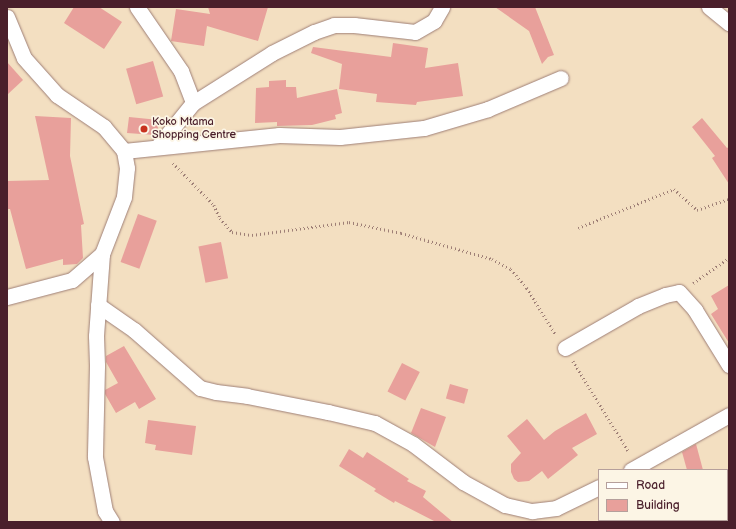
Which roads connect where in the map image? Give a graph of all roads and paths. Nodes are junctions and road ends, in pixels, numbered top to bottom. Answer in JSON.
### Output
{"nodes":[{"id":1,"x":137,"y":7,"type":"edge"},
{"id":2,"x":442,"y":7,"type":"edge"},
{"id":3,"x":709,"y":7,"type":"edge"},
{"id":4,"x":7,"y":17,"type":"edge"},
{"id":5,"x":729,"y":23,"type":"edge"},
{"id":6,"x":561,"y":78,"type":"dead end"},
{"id":7,"x":193,"y":103,"type":"junction"},
{"id":8,"x":158,"y":146,"type":"junction"},
{"id":9,"x":124,"y":150,"type":"junction"},
{"id":10,"x":729,"y":199,"type":"edge"},
{"id":11,"x":578,"y":228,"type":"dead end"},
{"id":12,"x":102,"y":254,"type":"junction"},
{"id":13,"x":729,"y":258,"type":"edge"},
{"id":14,"x":679,"y":292,"type":"junction"},
{"id":15,"x":7,"y":297,"type":"edge"},
{"id":16,"x":98,"y":305,"type":"junction"},
{"id":17,"x":565,"y":348,"type":"junction"},
{"id":18,"x":729,"y":365,"type":"edge"},
{"id":19,"x":729,"y":415,"type":"edge"},
{"id":20,"x":634,"y":468,"type":"edge"},
{"id":21,"x":598,"y":488,"type":"edge"},
{"id":22,"x":112,"y":522,"type":"edge"}],
"edges":[{"from":1,"to":7,"type":"street"},
{"from":2,"to":7,"type":"street"},
{"from":3,"to":5,"type":"street"},
{"from":4,"to":9,"type":"street"},
{"from":6,"to":8,"type":"street"},
{"from":7,"to":8,"type":"street"},
{"from":8,"to":9,"type":"street"},
{"from":8,"to":17,"type":"path"},
{"from":9,"to":12,"type":"street"},
{"from":10,"to":11,"type":"path"},
{"from":12,"to":15,"type":"street"},
{"from":12,"to":16,"type":"street"},
{"from":13,"to":14,"type":"path"},
{"from":14,"to":17,"type":"street"},
{"from":14,"to":18,"type":"street"},
{"from":16,"to":21,"type":"street"},
{"from":16,"to":22,"type":"street"},
{"from":17,"to":20,"type":"path"},
{"from":19,"to":20,"type":"street"}]}
